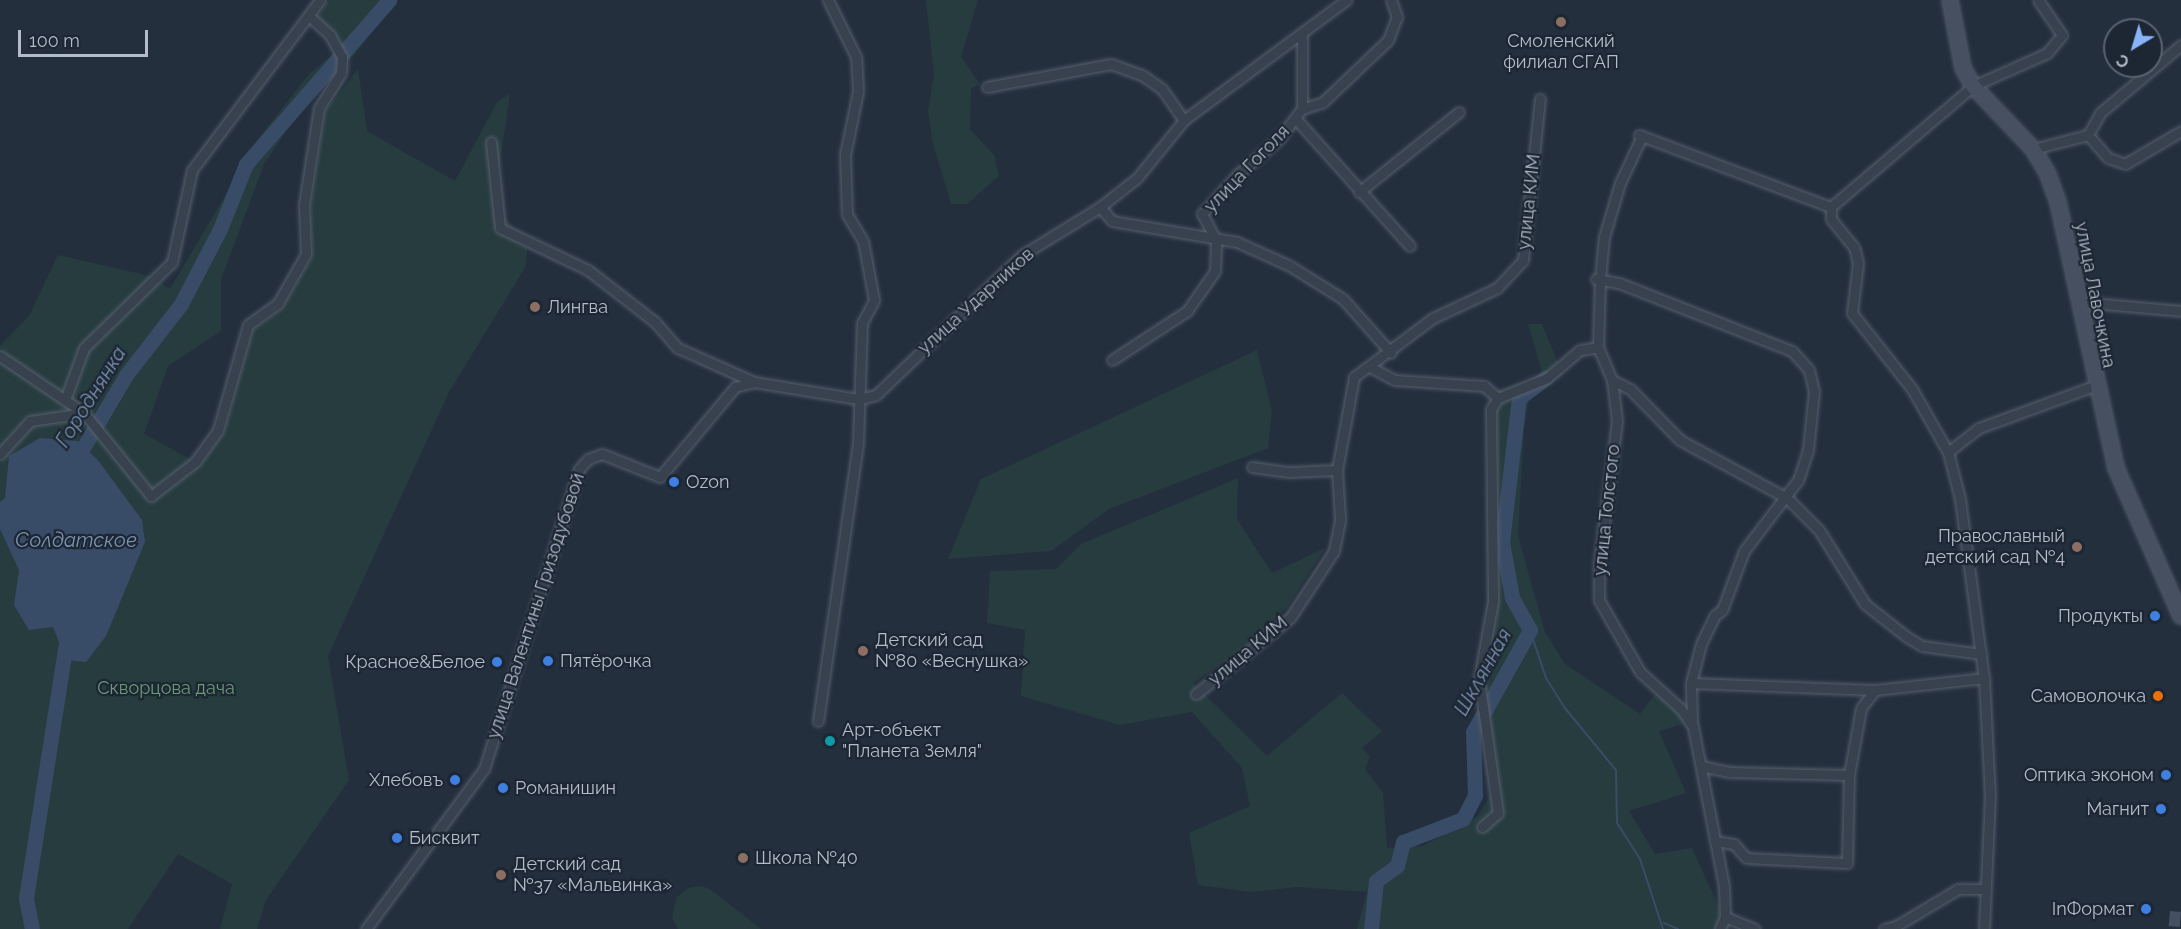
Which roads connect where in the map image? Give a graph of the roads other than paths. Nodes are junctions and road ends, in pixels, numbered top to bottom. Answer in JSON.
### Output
{"nodes":[{"id":1,"x":320,"y":0,"type":"edge"},
{"id":2,"x":828,"y":0,"type":"edge"},
{"id":3,"x":1391,"y":0,"type":"edge"},
{"id":4,"x":1950,"y":0,"type":"edge"},
{"id":5,"x":2038,"y":0,"type":"edge"},
{"id":6,"x":1341,"y":2,"type":"edge"},
{"id":7,"x":309,"y":16,"type":"junction"},
{"id":8,"x":1302,"y":34,"type":"junction"},
{"id":9,"x":2181,"y":45,"type":"edge"},
{"id":10,"x":1973,"y":86,"type":"junction"},
{"id":11,"x":987,"y":87,"type":"dead end"},
{"id":12,"x":1540,"y":99,"type":"dead end"},
{"id":13,"x":1302,"y":109,"type":"junction"},
{"id":14,"x":1459,"y":112,"type":"dead end"},
{"id":15,"x":1295,"y":118,"type":"junction"},
{"id":16,"x":1184,"y":120,"type":"junction"},
{"id":17,"x":2181,"y":131,"type":"edge"},
{"id":18,"x":2088,"y":135,"type":"junction"},
{"id":19,"x":491,"y":142,"type":"dead end"},
{"id":20,"x":2033,"y":149,"type":"junction"},
{"id":21,"x":1359,"y":192,"type":"junction"},
{"id":22,"x":1100,"y":207,"type":"junction"},
{"id":23,"x":1831,"y":207,"type":"junction"},
{"id":24,"x":1216,"y":240,"type":"junction"},
{"id":25,"x":1410,"y":246,"type":"dead end"},
{"id":26,"x":1598,"y":279,"type":"junction"},
{"id":27,"x":2079,"y":302,"type":"junction"},
{"id":28,"x":2181,"y":311,"type":"edge"},
{"id":29,"x":1598,"y":347,"type":"junction"},
{"id":30,"x":1391,"y":353,"type":"junction"},
{"id":31,"x":0,"y":356,"type":"edge"},
{"id":32,"x":1112,"y":360,"type":"dead end"},
{"id":33,"x":1372,"y":368,"type":"junction"},
{"id":34,"x":1612,"y":380,"type":"junction"},
{"id":35,"x":754,"y":382,"type":"junction"},
{"id":36,"x":2094,"y":386,"type":"junction"},
{"id":37,"x":1498,"y":398,"type":"junction"},
{"id":38,"x":859,"y":399,"type":"junction"},
{"id":39,"x":64,"y":400,"type":"junction"},
{"id":40,"x":84,"y":413,"type":"junction"},
{"id":41,"x":1948,"y":452,"type":"junction"},
{"id":42,"x":0,"y":454,"type":"edge"},
{"id":43,"x":1252,"y":467,"type":"dead end"},
{"id":44,"x":1337,"y":470,"type":"junction"},
{"id":45,"x":1787,"y":498,"type":"junction"},
{"id":46,"x":2181,"y":616,"type":"edge"},
{"id":47,"x":1981,"y":654,"type":"junction"},
{"id":48,"x":1984,"y":678,"type":"junction"},
{"id":49,"x":1691,"y":684,"type":"junction"},
{"id":50,"x":1875,"y":690,"type":"junction"},
{"id":51,"x":1196,"y":694,"type":"dead end"},
{"id":52,"x":818,"y":721,"type":"dead end"},
{"id":53,"x":1693,"y":727,"type":"junction"},
{"id":54,"x":1701,"y":766,"type":"junction"},
{"id":55,"x":1849,"y":775,"type":"junction"},
{"id":56,"x":1482,"y":827,"type":"dead end"},
{"id":57,"x":1715,"y":841,"type":"junction"},
{"id":58,"x":1982,"y":889,"type":"junction"},
{"id":59,"x":1725,"y":917,"type":"junction"},
{"id":60,"x":366,"y":929,"type":"edge"},
{"id":61,"x":1720,"y":929,"type":"edge"},
{"id":62,"x":1755,"y":929,"type":"edge"},
{"id":63,"x":1884,"y":929,"type":"edge"},
{"id":64,"x":1984,"y":929,"type":"edge"}],
"edges":[{"from":1,"to":7,"type":"street"},
{"from":2,"to":38,"type":"street"},
{"from":3,"to":13,"type":"street","name":"улица Гоголя"},
{"from":4,"to":10,"type":"main road","name":"улица Лавочкина"},
{"from":5,"to":10,"type":"street"},
{"from":6,"to":8,"type":"street","name":"улица Ударников"},
{"from":7,"to":39,"type":"street"},
{"from":7,"to":40,"type":"street"},
{"from":8,"to":13,"type":"street"},
{"from":8,"to":16,"type":"street","name":"улица Ударников"},
{"from":9,"to":18,"type":"street"},
{"from":10,"to":20,"type":"main road","name":"улица Лавочкина"},
{"from":10,"to":23,"type":"street"},
{"from":11,"to":16,"type":"street"},
{"from":12,"to":30,"type":"street","name":"улица КИМ"},
{"from":13,"to":15,"type":"street","name":"улица Гоголя"},
{"from":14,"to":21,"type":"street"},
{"from":15,"to":21,"type":"street"},
{"from":15,"to":24,"type":"street","name":"улица Гоголя"},
{"from":16,"to":22,"type":"street","name":"улица Ударников"},
{"from":17,"to":18,"type":"street"},
{"from":18,"to":20,"type":"street"},
{"from":19,"to":35,"type":"street"},
{"from":20,"to":27,"type":"main road","name":"улица Лавочкина"},
{"from":21,"to":25,"type":"street"},
{"from":22,"to":24,"type":"street"},
{"from":22,"to":38,"type":"street","name":"улица Ударников"},
{"from":23,"to":26,"type":"street","name":"улица Толстого"},
{"from":23,"to":41,"type":"street"},
{"from":24,"to":30,"type":"street"},
{"from":24,"to":32,"type":"street"},
{"from":26,"to":29,"type":"street","name":"улица Толстого"},
{"from":26,"to":45,"type":"street"},
{"from":27,"to":28,"type":"street"},
{"from":27,"to":36,"type":"main road","name":"улица Лавочкина"},
{"from":29,"to":34,"type":"street","name":"улица Толстого"},
{"from":29,"to":37,"type":"street"},
{"from":30,"to":33,"type":"street","name":"улица КИМ"},
{"from":31,"to":39,"type":"street"},
{"from":33,"to":37,"type":"street"},
{"from":33,"to":44,"type":"street","name":"улица КИМ"},
{"from":34,"to":45,"type":"street"},
{"from":34,"to":53,"type":"street","name":"улица Толстого"},
{"from":35,"to":38,"type":"street"},
{"from":35,"to":60,"type":"street","name":"улица Валентины Гризодубовой"},
{"from":36,"to":41,"type":"street"},
{"from":36,"to":46,"type":"main road","name":"улица Лавочкина"},
{"from":37,"to":56,"type":"street"},
{"from":38,"to":52,"type":"street"},
{"from":39,"to":40,"type":"street"},
{"from":40,"to":42,"type":"street"},
{"from":41,"to":47,"type":"street"},
{"from":43,"to":44,"type":"street"},
{"from":44,"to":51,"type":"street","name":"улица КИМ"},
{"from":45,"to":47,"type":"street"},
{"from":45,"to":49,"type":"street"},
{"from":47,"to":48,"type":"street"},
{"from":48,"to":50,"type":"street"},
{"from":48,"to":58,"type":"street"},
{"from":49,"to":50,"type":"street"},
{"from":49,"to":53,"type":"street"},
{"from":50,"to":55,"type":"street"},
{"from":53,"to":54,"type":"street","name":"улица Толстого"},
{"from":54,"to":55,"type":"street"},
{"from":54,"to":57,"type":"street","name":"улица Толстого"},
{"from":55,"to":57,"type":"street"},
{"from":57,"to":59,"type":"street","name":"улица Толстого"},
{"from":58,"to":63,"type":"street"},
{"from":58,"to":64,"type":"street"},
{"from":59,"to":61,"type":"street"},
{"from":59,"to":62,"type":"street"}]}
